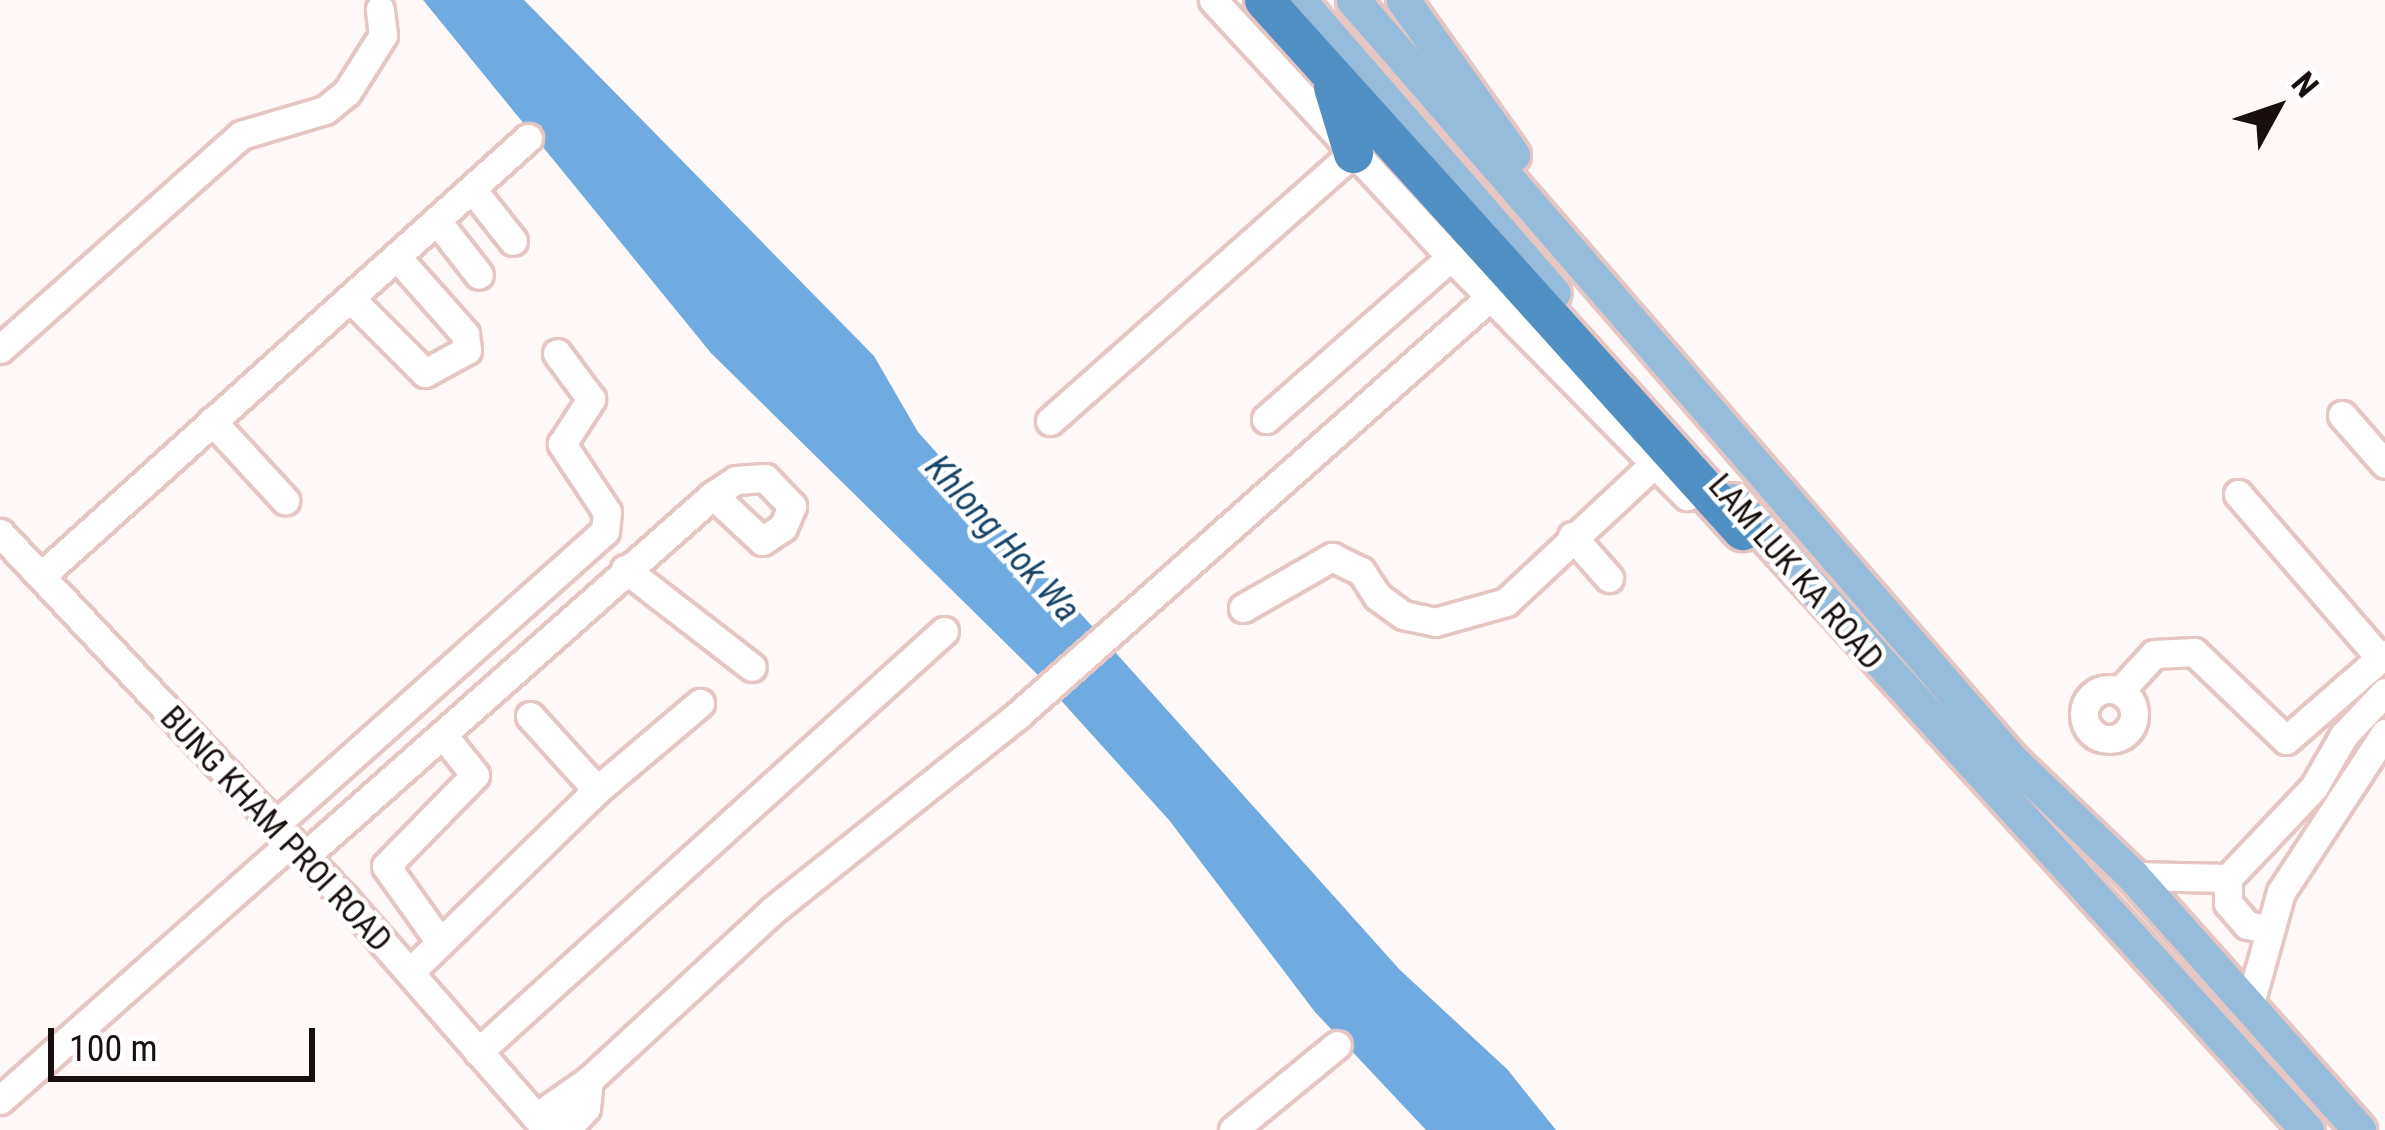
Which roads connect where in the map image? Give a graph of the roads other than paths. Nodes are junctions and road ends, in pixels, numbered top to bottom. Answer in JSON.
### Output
{"nodes":[{"id":1,"x":1214,"y":0,"type":"edge"},
{"id":2,"x":1264,"y":0,"type":"edge"},
{"id":3,"x":1300,"y":0,"type":"edge"},
{"id":4,"x":1353,"y":0,"type":"edge"},
{"id":5,"x":1389,"y":0,"type":"edge"},
{"id":6,"x":1403,"y":0,"type":"edge"},
{"id":7,"x":380,"y":8,"type":"dead end"},
{"id":8,"x":1329,"y":76,"type":"junction"},
{"id":9,"x":528,"y":139,"type":"dead end"},
{"id":10,"x":1505,"y":141,"type":"junction"},
{"id":11,"x":1353,"y":153,"type":"junction"},
{"id":12,"x":472,"y":189,"type":"junction"},
{"id":13,"x":436,"y":221,"type":"junction"},
{"id":14,"x":1556,"y":230,"type":"junction"},
{"id":15,"x":513,"y":241,"type":"dead end"},
{"id":16,"x":397,"y":256,"type":"junction"},
{"id":17,"x":1451,"y":257,"type":"junction"},
{"id":18,"x":479,"y":275,"type":"dead end"},
{"id":19,"x":1490,"y":297,"type":"junction"},
{"id":20,"x":350,"y":298,"type":"junction"},
{"id":21,"x":0,"y":349,"type":"edge"},
{"id":22,"x":557,"y":353,"type":"dead end"},
{"id":23,"x":2342,"y":415,"type":"dead end"},
{"id":24,"x":1266,"y":419,"type":"dead end"},
{"id":25,"x":212,"y":421,"type":"junction"},
{"id":26,"x":1050,"y":421,"type":"dead end"},
{"id":27,"x":1655,"y":463,"type":"junction"},
{"id":28,"x":2385,"y":464,"type":"edge"},
{"id":29,"x":2238,"y":494,"type":"dead end"},
{"id":30,"x":712,"y":495,"type":"dead end"},
{"id":31,"x":286,"y":500,"type":"dead end"},
{"id":32,"x":1742,"y":530,"type":"junction"},
{"id":33,"x":0,"y":532,"type":"edge"},
{"id":34,"x":1572,"y":536,"type":"junction"},
{"id":35,"x":1782,"y":557,"type":"junction"},
{"id":36,"x":625,"y":568,"type":"junction"},
{"id":37,"x":41,"y":576,"type":"junction"},
{"id":38,"x":1609,"y":578,"type":"dead end"},
{"id":39,"x":1243,"y":608,"type":"dead end"},
{"id":40,"x":944,"y":631,"type":"dead end"},
{"id":41,"x":2382,"y":656,"type":"edge"},
{"id":42,"x":752,"y":668,"type":"dead end"},
{"id":43,"x":2120,"y":691,"type":"dead end"},
{"id":44,"x":2385,"y":692,"type":"edge"},
{"id":45,"x":700,"y":703,"type":"dead end"},
{"id":46,"x":530,"y":716,"type":"dead end"},
{"id":47,"x":2385,"y":733,"type":"edge"},
{"id":48,"x":442,"y":735,"type":"junction"},
{"id":49,"x":2331,"y":761,"type":"junction"},
{"id":50,"x":2360,"y":774,"type":"junction"},
{"id":51,"x":597,"y":790,"type":"junction"},
{"id":52,"x":2274,"y":832,"type":"junction"},
{"id":53,"x":291,"y":841,"type":"junction"},
{"id":54,"x":2301,"y":856,"type":"junction"},
{"id":55,"x":2133,"y":876,"type":"junction"},
{"id":56,"x":2228,"y":878,"type":"junction"},
{"id":57,"x":2267,"y":929,"type":"junction"},
{"id":58,"x":440,"y":942,"type":"junction"},
{"id":59,"x":410,"y":972,"type":"junction"},
{"id":60,"x":2249,"y":1007,"type":"junction"},
{"id":61,"x":1337,"y":1046,"type":"dead end"},
{"id":62,"x":478,"y":1052,"type":"junction"},
{"id":63,"x":589,"y":1080,"type":"junction"},
{"id":64,"x":0,"y":1100,"type":"edge"},
{"id":65,"x":542,"y":1124,"type":"edge"},
{"id":66,"x":565,"y":1130,"type":"edge"},
{"id":67,"x":1233,"y":1130,"type":"edge"},
{"id":68,"x":2307,"y":1130,"type":"edge"},
{"id":69,"x":2359,"y":1130,"type":"edge"}],
"edges":[{"from":1,"to":11,"type":"street"},
{"from":2,"to":8,"type":"highway"},
{"from":3,"to":35,"type":"main road","name":"LAM LUK KA ROAD"},
{"from":4,"to":14,"type":"main road","name":"LAM LUK KA ROAD"},
{"from":5,"to":10,"type":"main road"},
{"from":6,"to":10,"type":"main road"},
{"from":7,"to":21,"type":"street"},
{"from":8,"to":11,"type":"highway"},
{"from":8,"to":32,"type":"highway"},
{"from":9,"to":12,"type":"street"},
{"from":10,"to":14,"type":"main road"},
{"from":11,"to":17,"type":"street"},
{"from":11,"to":26,"type":"street"},
{"from":12,"to":13,"type":"street"},
{"from":12,"to":15,"type":"street"},
{"from":13,"to":16,"type":"street"},
{"from":13,"to":18,"type":"street"},
{"from":14,"to":55,"type":"main road","name":"LAM LUK KA ROAD"},
{"from":16,"to":20,"type":"street"},
{"from":16,"to":20,"type":"street"},
{"from":17,"to":19,"type":"street"},
{"from":17,"to":24,"type":"street"},
{"from":19,"to":27,"type":"street"},
{"from":19,"to":63,"type":"street"},
{"from":20,"to":25,"type":"street"},
{"from":22,"to":53,"type":"street"},
{"from":23,"to":28,"type":"street"},
{"from":25,"to":31,"type":"street"},
{"from":25,"to":37,"type":"street"},
{"from":27,"to":32,"type":"street"},
{"from":27,"to":34,"type":"street"},
{"from":29,"to":41,"type":"street"},
{"from":30,"to":36,"type":"street"},
{"from":32,"to":35,"type":"main road"},
{"from":33,"to":37,"type":"street","name":"BUNG KHAM PROI ROAD"},
{"from":34,"to":38,"type":"street"},
{"from":34,"to":39,"type":"street"},
{"from":35,"to":68,"type":"main road","name":"LAM LUK KA ROAD"},
{"from":36,"to":42,"type":"street"},
{"from":36,"to":48,"type":"street"},
{"from":37,"to":53,"type":"street","name":"BUNG KHAM PROI ROAD"},
{"from":40,"to":62,"type":"street"},
{"from":41,"to":43,"type":"street"},
{"from":44,"to":49,"type":"street"},
{"from":45,"to":51,"type":"street"},
{"from":46,"to":51,"type":"street"},
{"from":47,"to":50,"type":"street"},
{"from":48,"to":53,"type":"street"},
{"from":48,"to":58,"type":"street"},
{"from":49,"to":50,"type":"street"},
{"from":49,"to":52,"type":"street"},
{"from":50,"to":54,"type":"street"},
{"from":51,"to":58,"type":"street"},
{"from":52,"to":54,"type":"street"},
{"from":52,"to":56,"type":"street"},
{"from":53,"to":59,"type":"street","name":"BUNG KHAM PROI ROAD"},
{"from":53,"to":64,"type":"street"},
{"from":54,"to":57,"type":"street"},
{"from":55,"to":56,"type":"street"},
{"from":55,"to":60,"type":"main road","name":"LAM LUK KA ROAD"},
{"from":56,"to":57,"type":"street"},
{"from":57,"to":60,"type":"street"},
{"from":58,"to":59,"type":"street"},
{"from":59,"to":62,"type":"street","name":"BUNG KHAM PROI ROAD"},
{"from":60,"to":69,"type":"main road","name":"LAM LUK KA ROAD"},
{"from":61,"to":67,"type":"street"},
{"from":62,"to":65,"type":"street","name":"BUNG KHAM PROI ROAD"},
{"from":63,"to":65,"type":"street"},
{"from":63,"to":66,"type":"street"}]}
